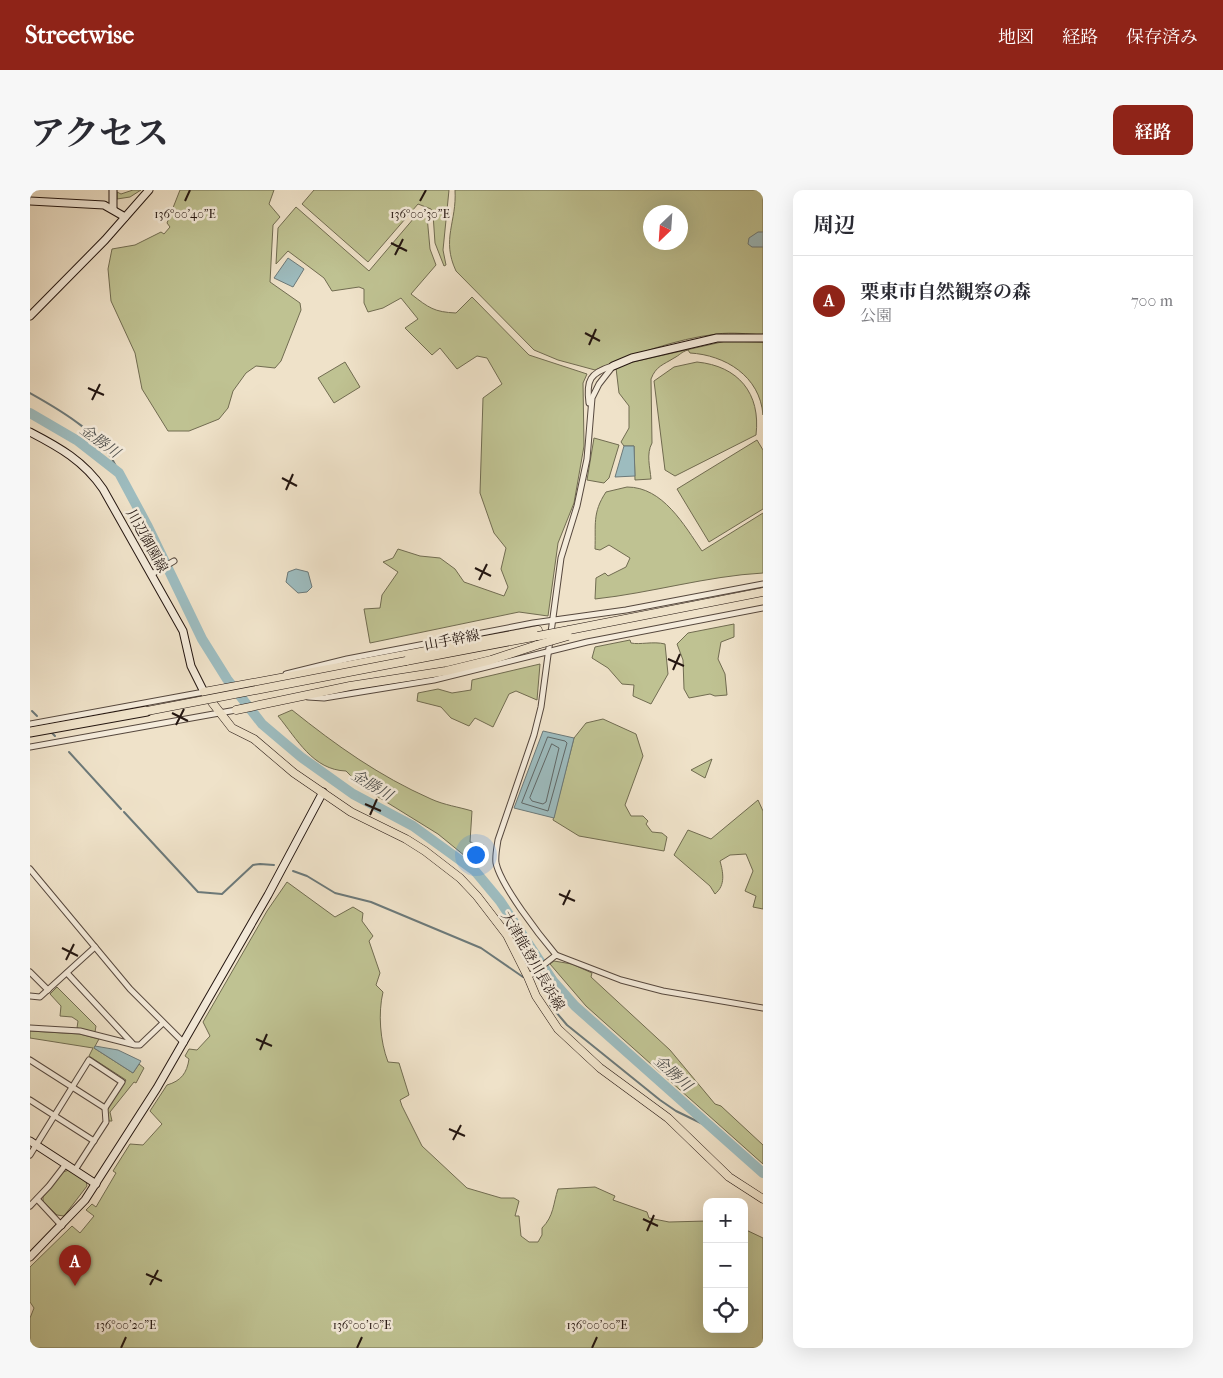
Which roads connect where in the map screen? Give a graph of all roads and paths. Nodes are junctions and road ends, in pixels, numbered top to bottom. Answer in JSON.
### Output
{"nodes":[{"id":1,"x":113,"y":190,"type":"edge"},
{"id":2,"x":149,"y":190,"type":"edge"},
{"id":3,"x":30,"y":201,"type":"edge"},
{"id":4,"x":113,"y":209,"type":"junction"},
{"id":5,"x":125,"y":217,"type":"junction"},
{"id":6,"x":30,"y":316,"type":"edge"},
{"id":7,"x":763,"y":338,"type":"edge"},
{"id":8,"x":613,"y":366,"type":"junction"},
{"id":9,"x":590,"y":406,"type":"junction"},
{"id":10,"x":30,"y":432,"type":"edge"},
{"id":11,"x":174,"y":561,"type":"dead end"},
{"id":12,"x":152,"y":574,"type":"junction"},
{"id":13,"x":763,"y":584,"type":"edge"},
{"id":14,"x":763,"y":592,"type":"edge"},
{"id":15,"x":763,"y":608,"type":"edge"},
{"id":16,"x":636,"y":617,"type":"junction"},
{"id":17,"x":554,"y":620,"type":"junction"},
{"id":18,"x":569,"y":631,"type":"junction"},
{"id":19,"x":538,"y":637,"type":"junction"},
{"id":20,"x":548,"y":652,"type":"junction"},
{"id":21,"x":271,"y":679,"type":"junction"},
{"id":22,"x":204,"y":692,"type":"junction"},
{"id":23,"x":299,"y":697,"type":"junction"},
{"id":24,"x":236,"y":710,"type":"joint"},
{"id":25,"x":146,"y":711,"type":"joint"},
{"id":26,"x":220,"y":714,"type":"junction"},
{"id":27,"x":30,"y":724,"type":"edge"},
{"id":28,"x":30,"y":732,"type":"edge"},
{"id":29,"x":30,"y":747,"type":"edge"},
{"id":30,"x":323,"y":792,"type":"junction"},
{"id":31,"x":30,"y":869,"type":"edge"},
{"id":32,"x":95,"y":947,"type":"junction"},
{"id":33,"x":554,"y":957,"type":"junction"},
{"id":34,"x":30,"y":972,"type":"edge"},
{"id":35,"x":67,"y":972,"type":"junction"},
{"id":36,"x":530,"y":976,"type":"junction"},
{"id":37,"x":48,"y":990,"type":"junction"},
{"id":38,"x":30,"y":996,"type":"edge"},
{"id":39,"x":763,"y":1008,"type":"edge"},
{"id":40,"x":163,"y":1023,"type":"junction"},
{"id":41,"x":30,"y":1028,"type":"edge"},
{"id":42,"x":132,"y":1042,"type":"junction"},
{"id":43,"x":184,"y":1044,"type":"junction"},
{"id":44,"x":30,"y":1060,"type":"edge"},
{"id":45,"x":73,"y":1087,"type":"junction"},
{"id":46,"x":30,"y":1100,"type":"edge"},
{"id":47,"x":105,"y":1108,"type":"junction"},
{"id":48,"x":55,"y":1116,"type":"junction"},
{"id":49,"x":94,"y":1141,"type":"junction"},
{"id":50,"x":33,"y":1143,"type":"edge"},
{"id":51,"x":30,"y":1155,"type":"edge"},
{"id":52,"x":66,"y":1164,"type":"junction"},
{"id":53,"x":75,"y":1170,"type":"junction"},
{"id":54,"x":96,"y":1184,"type":"junction"},
{"id":55,"x":37,"y":1199,"type":"junction"},
{"id":56,"x":763,"y":1199,"type":"edge"},
{"id":57,"x":30,"y":1206,"type":"edge"},
{"id":58,"x":62,"y":1226,"type":"junction"},
{"id":59,"x":30,"y":1257,"type":"edge"}],
"edges":[{"from":1,"to":4,"type":"street"},
{"from":2,"to":5,"type":"street"},
{"from":3,"to":4,"type":"street"},
{"from":4,"to":5,"type":"street"},
{"from":5,"to":6,"type":"street"},
{"from":7,"to":8,"type":"street"},
{"from":8,"to":9,"type":"street"},
{"from":8,"to":9,"type":"street"},
{"from":9,"to":17,"type":"street"},
{"from":10,"to":12,"type":"street","name":"川辺御園線"},
{"from":11,"to":12,"type":"street"},
{"from":12,"to":22,"type":"street","name":"川辺御園線"},
{"from":13,"to":17,"type":"street"},
{"from":14,"to":16,"type":"main road","name":"山手幹線"},
{"from":15,"to":20,"type":"street"},
{"from":16,"to":18,"type":"main road"},
{"from":16,"to":18,"type":"main road","name":"山手幹線"},
{"from":17,"to":20,"type":"street"},
{"from":17,"to":21,"type":"street"},
{"from":18,"to":19,"type":"main road","name":"山手幹線","bridge":true},
{"from":19,"to":21,"type":"main road"},
{"from":19,"to":23,"type":"main road"},
{"from":19,"to":25,"type":"main road","name":"山手幹線","bridge":true},
{"from":20,"to":23,"type":"street"},
{"from":20,"to":33,"type":"street"},
{"from":21,"to":22,"type":"main road"},
{"from":22,"to":26,"type":"main road","name":"大津能登川長浜線"},
{"from":22,"to":27,"type":"street"},
{"from":23,"to":24,"type":"main road"},
{"from":24,"to":26,"type":"street"},
{"from":25,"to":28,"type":"highway"},
{"from":26,"to":29,"type":"street"},
{"from":26,"to":30,"type":"main road","name":"大津能登川長浜線"},
{"from":30,"to":36,"type":"main road","name":"大津能登川長浜線"},
{"from":30,"to":43,"type":"street"},
{"from":31,"to":32,"type":"street"},
{"from":32,"to":35,"type":"street"},
{"from":32,"to":40,"type":"street"},
{"from":33,"to":36,"type":"street"},
{"from":33,"to":39,"type":"street"},
{"from":34,"to":37,"type":"street"},
{"from":35,"to":37,"type":"street"},
{"from":35,"to":42,"type":"street"},
{"from":36,"to":56,"type":"main road","name":"大津能登川長浜線"},
{"from":37,"to":38,"type":"street"},
{"from":40,"to":42,"type":"street"},
{"from":40,"to":43,"type":"street"},
{"from":41,"to":42,"type":"street"},
{"from":43,"to":54,"type":"street"},
{"from":44,"to":45,"type":"street"},
{"from":45,"to":47,"type":"street"},
{"from":45,"to":47,"type":"street"},
{"from":45,"to":48,"type":"street"},
{"from":46,"to":48,"type":"street"},
{"from":47,"to":49,"type":"street"},
{"from":48,"to":49,"type":"street"},
{"from":48,"to":50,"type":"street"},
{"from":49,"to":53,"type":"street"},
{"from":50,"to":51,"type":"street"},
{"from":50,"to":52,"type":"street"},
{"from":52,"to":53,"type":"street"},
{"from":52,"to":55,"type":"street"},
{"from":53,"to":54,"type":"street"},
{"from":54,"to":58,"type":"street"},
{"from":55,"to":57,"type":"street"},
{"from":55,"to":58,"type":"street"},
{"from":58,"to":59,"type":"street"}]}
